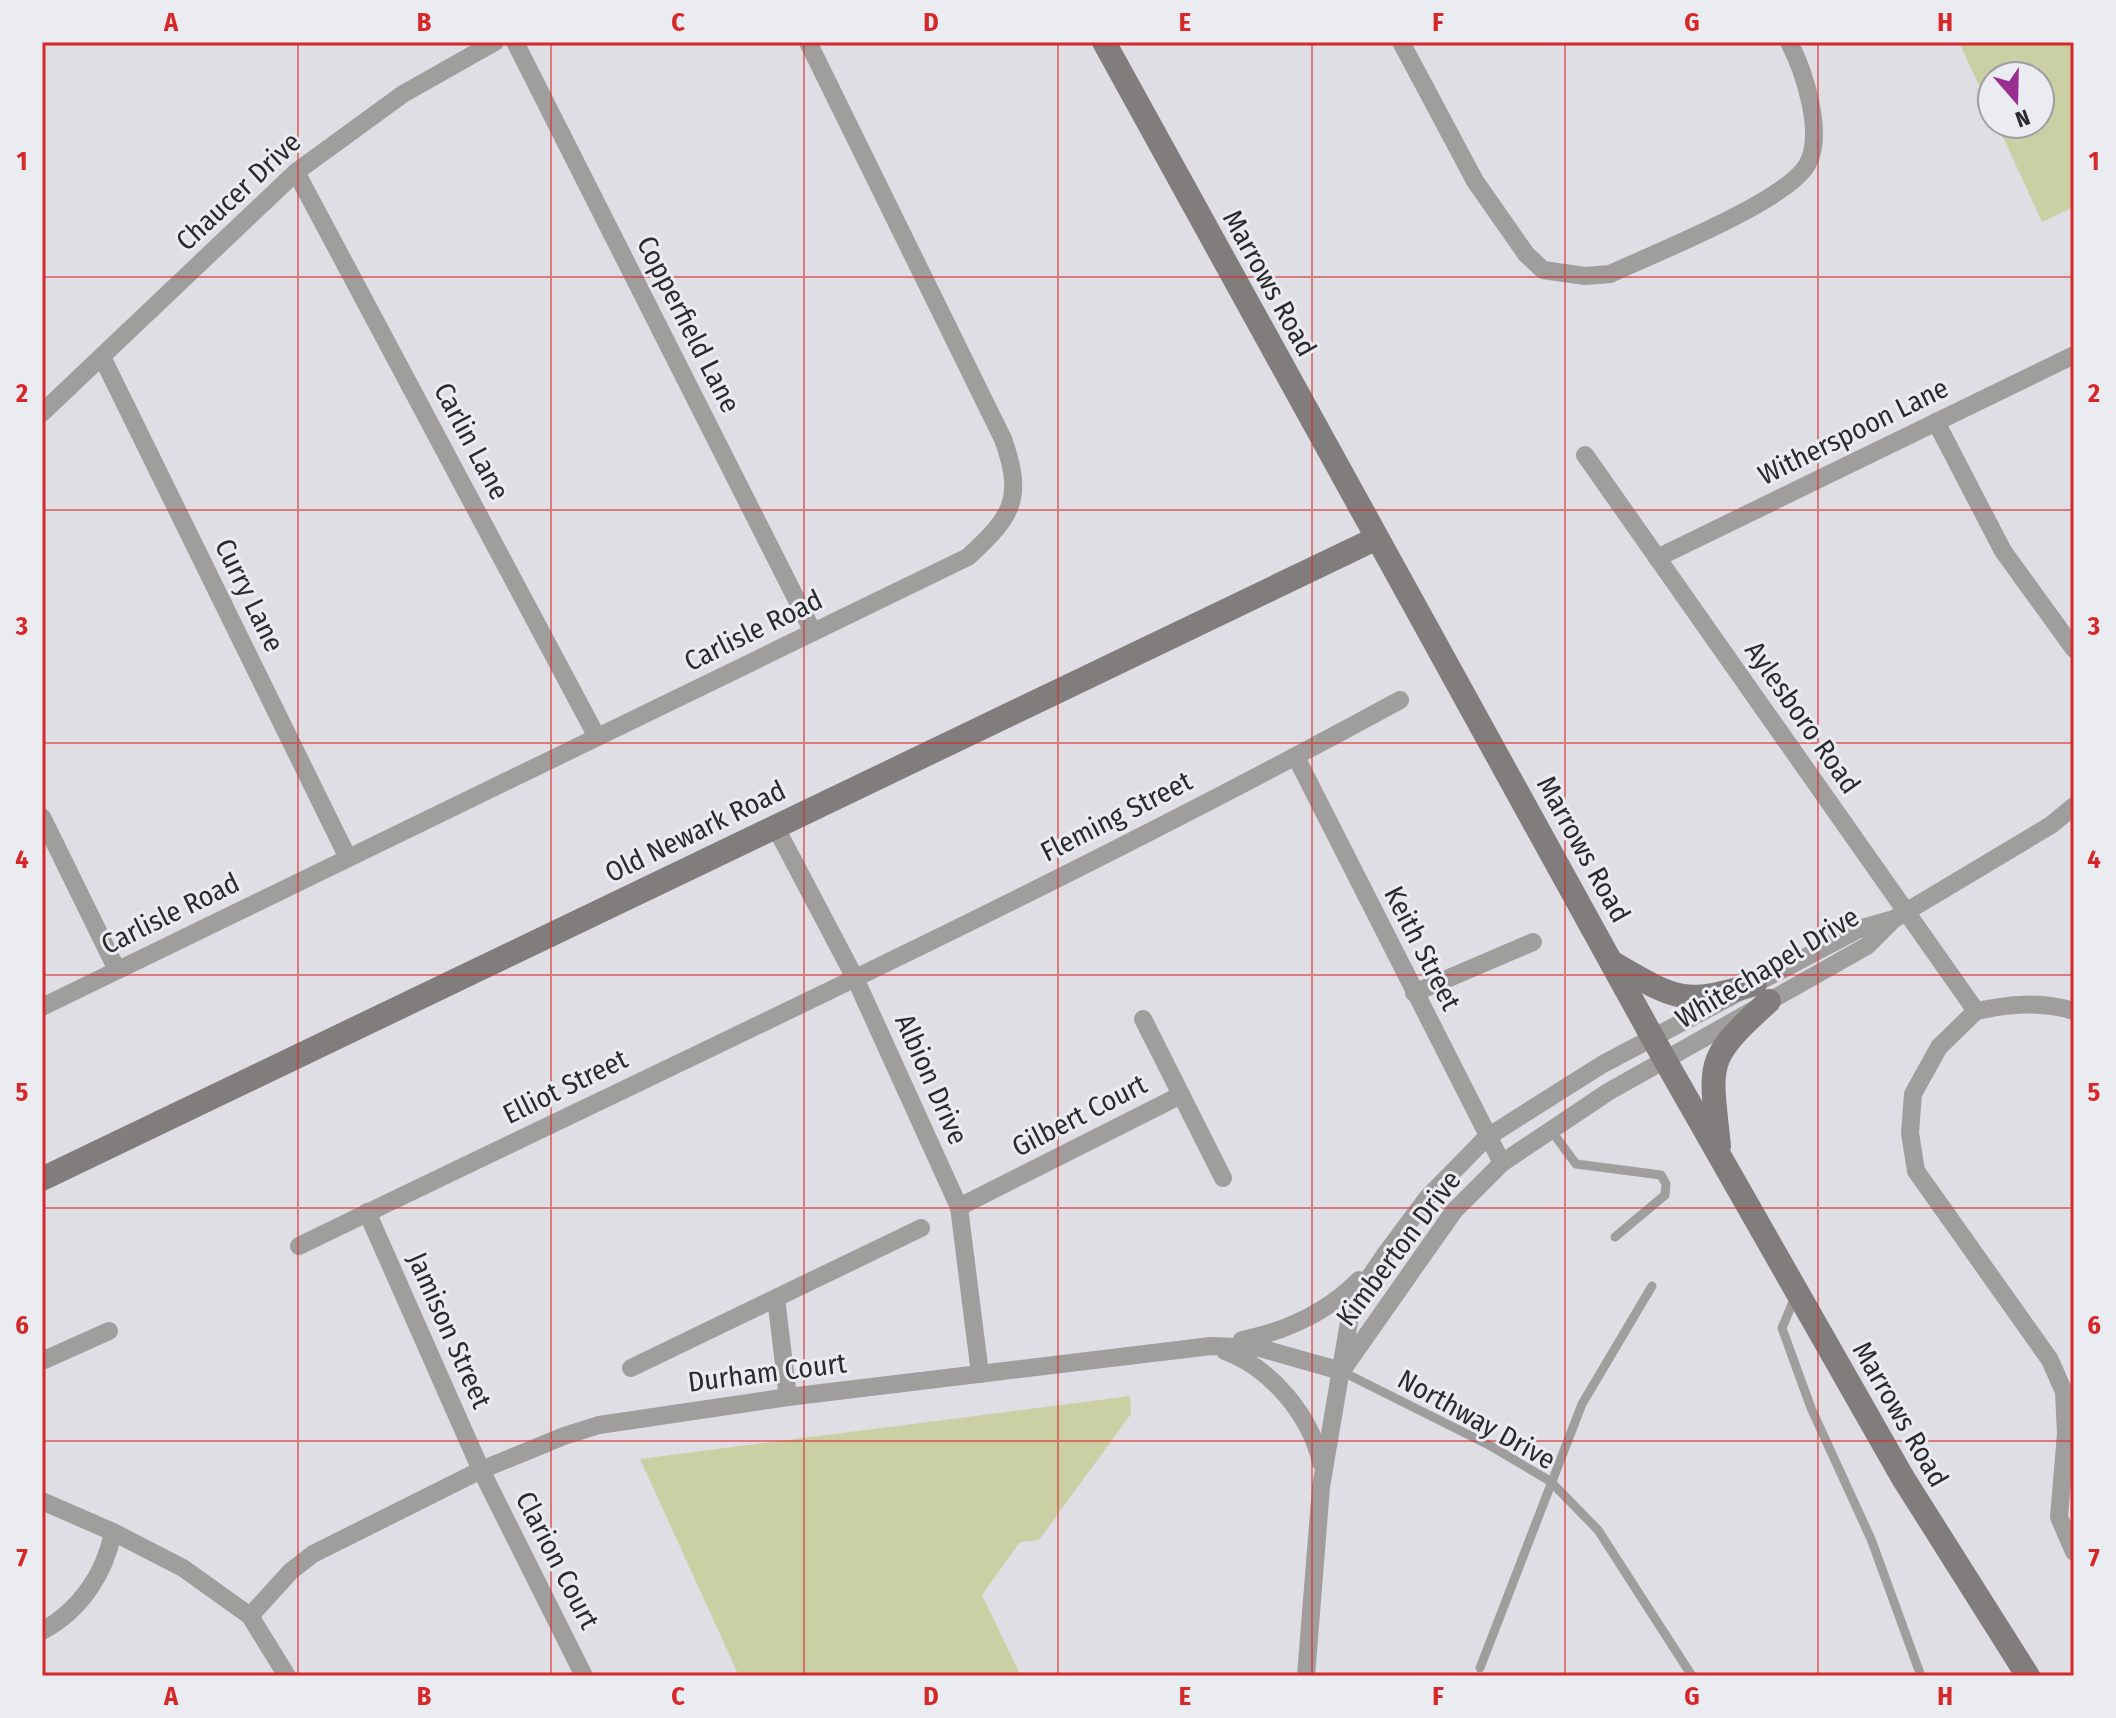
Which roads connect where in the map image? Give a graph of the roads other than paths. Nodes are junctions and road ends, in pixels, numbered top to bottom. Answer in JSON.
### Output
{"nodes":[{"id":1,"x":495,"y":42,"type":"edge"},
{"id":2,"x":515,"y":42,"type":"edge"},
{"id":3,"x":808,"y":42,"type":"edge"},
{"id":4,"x":1104,"y":42,"type":"edge"},
{"id":5,"x":1401,"y":42,"type":"edge"},
{"id":6,"x":1789,"y":42,"type":"edge"},
{"id":7,"x":296,"y":172,"type":"junction"},
{"id":8,"x":2074,"y":355,"type":"edge"},
{"id":9,"x":102,"y":357,"type":"junction"},
{"id":10,"x":42,"y":413,"type":"edge"},
{"id":11,"x":1936,"y":422,"type":"junction"},
{"id":12,"x":1585,"y":455,"type":"dead end"},
{"id":13,"x":1375,"y":539,"type":"junction"},
{"id":14,"x":1657,"y":558,"type":"junction"},
{"id":15,"x":813,"y":632,"type":"junction"},
{"id":16,"x":2074,"y":649,"type":"edge"},
{"id":17,"x":1400,"y":700,"type":"dead end"},
{"id":18,"x":597,"y":737,"type":"junction"},
{"id":19,"x":1296,"y":757,"type":"junction"},
{"id":20,"x":2074,"y":806,"type":"edge"},
{"id":21,"x":42,"y":817,"type":"edge"},
{"id":22,"x":775,"y":826,"type":"junction"},
{"id":23,"x":348,"y":858,"type":"junction"},
{"id":24,"x":1900,"y":916,"type":"junction"},
{"id":25,"x":1533,"y":942,"type":"dead end"},
{"id":26,"x":1611,"y":962,"type":"junction"},
{"id":27,"x":117,"y":970,"type":"junction"},
{"id":28,"x":855,"y":978,"type":"junction"},
{"id":29,"x":1762,"y":992,"type":"junction"},
{"id":30,"x":1414,"y":993,"type":"junction"},
{"id":31,"x":42,"y":1007,"type":"edge"},
{"id":32,"x":1976,"y":1011,"type":"junction"},
{"id":33,"x":2074,"y":1011,"type":"edge"},
{"id":34,"x":1143,"y":1019,"type":"dead end"},
{"id":35,"x":1653,"y":1038,"type":"junction"},
{"id":36,"x":1665,"y":1060,"type":"junction"},
{"id":37,"x":1181,"y":1095,"type":"junction"},
{"id":38,"x":1550,"y":1129,"type":"junction"},
{"id":39,"x":1486,"y":1138,"type":"junction"},
{"id":40,"x":1720,"y":1156,"type":"junction"},
{"id":41,"x":1502,"y":1163,"type":"junction"},
{"id":42,"x":1223,"y":1178,"type":"dead end"},
{"id":43,"x":42,"y":1179,"type":"edge"},
{"id":44,"x":959,"y":1207,"type":"junction"},
{"id":45,"x":367,"y":1212,"type":"junction"},
{"id":46,"x":921,"y":1228,"type":"dead end"},
{"id":47,"x":1615,"y":1237,"type":"dead end"},
{"id":48,"x":299,"y":1246,"type":"dead end"},
{"id":49,"x":1384,"y":1256,"type":"junction"},
{"id":50,"x":1652,"y":1286,"type":"dead end"},
{"id":51,"x":1797,"y":1292,"type":"junction"},
{"id":52,"x":776,"y":1298,"type":"junction"},
{"id":53,"x":109,"y":1331,"type":"dead end"},
{"id":54,"x":1211,"y":1346,"type":"junction"},
{"id":55,"x":42,"y":1361,"type":"edge"},
{"id":56,"x":631,"y":1368,"type":"dead end"},
{"id":57,"x":1341,"y":1371,"type":"junction"},
{"id":58,"x":980,"y":1374,"type":"junction"},
{"id":59,"x":788,"y":1397,"type":"junction"},
{"id":60,"x":481,"y":1470,"type":"junction"},
{"id":61,"x":1323,"y":1472,"type":"junction"},
{"id":62,"x":1550,"y":1481,"type":"junction"},
{"id":63,"x":43,"y":1501,"type":"edge"},
{"id":64,"x":113,"y":1532,"type":"junction"},
{"id":65,"x":2074,"y":1552,"type":"edge"},
{"id":66,"x":250,"y":1616,"type":"junction"},
{"id":67,"x":42,"y":1631,"type":"edge"},
{"id":68,"x":1480,"y":1668,"type":"dead end"},
{"id":69,"x":287,"y":1676,"type":"edge"},
{"id":70,"x":584,"y":1676,"type":"edge"},
{"id":71,"x":1306,"y":1676,"type":"edge"},
{"id":72,"x":1692,"y":1676,"type":"edge"},
{"id":73,"x":1921,"y":1676,"type":"edge"},
{"id":74,"x":2028,"y":1676,"type":"edge"}],
"edges":[{"from":1,"to":7,"type":"street","name":"Chaucer Drive"},
{"from":2,"to":15,"type":"street","name":"Copperfield Lane"},
{"from":3,"to":15,"type":"street","name":"Carlisle Road"},
{"from":4,"to":13,"type":"street","name":"Marrows Road"},
{"from":5,"to":6,"type":"street"},
{"from":7,"to":9,"type":"street","name":"Chaucer Drive"},
{"from":7,"to":18,"type":"street","name":"Carlin Lane"},
{"from":8,"to":11,"type":"street","name":"Witherspoon Lane"},
{"from":9,"to":10,"type":"street","name":"Chaucer Drive"},
{"from":9,"to":23,"type":"street","name":"Curry Lane"},
{"from":11,"to":14,"type":"street","name":"Witherspoon Lane"},
{"from":11,"to":16,"type":"street"},
{"from":12,"to":14,"type":"street","name":"Aylesboro Road"},
{"from":13,"to":22,"type":"street","name":"Old Newark Road"},
{"from":13,"to":26,"type":"street","name":"Marrows Road"},
{"from":14,"to":24,"type":"street","name":"Aylesboro Road"},
{"from":15,"to":18,"type":"street","name":"Carlisle Road"},
{"from":17,"to":19,"type":"street","name":"Fleming Street"},
{"from":18,"to":23,"type":"street","name":"Carlisle Road"},
{"from":19,"to":28,"type":"street","name":"Fleming Street"},
{"from":19,"to":30,"type":"street","name":"Keith Street"},
{"from":20,"to":24,"type":"street","name":"Whitechapel Drive"},
{"from":21,"to":27,"type":"street"},
{"from":22,"to":28,"type":"street","name":"Albion Drive"},
{"from":22,"to":43,"type":"street","name":"Old Newark Road"},
{"from":23,"to":27,"type":"street","name":"Carlisle Road"},
{"from":24,"to":29,"type":"street","name":"Whitechapel Drive"},
{"from":24,"to":32,"type":"street","name":"Aylesboro Road"},
{"from":25,"to":30,"type":"street"},
{"from":26,"to":29,"type":"street"},
{"from":26,"to":35,"type":"street","name":"Marrows Road"},
{"from":27,"to":31,"type":"street","name":"Carlisle Road"},
{"from":28,"to":44,"type":"street","name":"Albion Drive"},
{"from":28,"to":45,"type":"street","name":"Elliot Street"},
{"from":29,"to":35,"type":"street","name":"Whitechapel Drive"},
{"from":29,"to":36,"type":"street","name":"Whitechapel Drive"},
{"from":29,"to":40,"type":"street"},
{"from":30,"to":39,"type":"street","name":"Keith Street"},
{"from":32,"to":33,"type":"street"},
{"from":32,"to":65,"type":"street"},
{"from":34,"to":37,"type":"street","name":"Gilbert Court"},
{"from":35,"to":36,"type":"street","name":"Marrows Road"},
{"from":35,"to":39,"type":"street","name":"Kimberton Drive"},
{"from":36,"to":38,"type":"street","name":"Kimberton Drive"},
{"from":36,"to":40,"type":"street","name":"Marrows Road"},
{"from":37,"to":42,"type":"street","name":"Gilbert Court"},
{"from":37,"to":44,"type":"street","name":"Gilbert Court"},
{"from":38,"to":41,"type":"street","name":"Kimberton Drive"},
{"from":38,"to":47,"type":"lane"},
{"from":39,"to":41,"type":"street","name":"Keith Street"},
{"from":39,"to":49,"type":"street","name":"Kimberton Drive"},
{"from":40,"to":51,"type":"street","name":"Marrows Road"},
{"from":41,"to":57,"type":"street","name":"Kimberton Drive"},
{"from":44,"to":58,"type":"street","name":"Albion Drive"},
{"from":45,"to":48,"type":"street","name":"Elliot Street"},
{"from":45,"to":60,"type":"street","name":"Jamison Street"},
{"from":46,"to":52,"type":"street"},
{"from":49,"to":54,"type":"street"},
{"from":49,"to":57,"type":"street","name":"Kimberton Drive"},
{"from":50,"to":62,"type":"lane"},
{"from":51,"to":73,"type":"lane"},
{"from":51,"to":74,"type":"street","name":"Marrows Road"},
{"from":52,"to":56,"type":"street"},
{"from":52,"to":59,"type":"street"},
{"from":53,"to":55,"type":"street"},
{"from":54,"to":57,"type":"street","name":"Durham Court"},
{"from":54,"to":58,"type":"street","name":"Durham Court"},
{"from":54,"to":61,"type":"street"},
{"from":57,"to":61,"type":"street","name":"Kimberton Drive"},
{"from":57,"to":62,"type":"lane","name":"Northway Drive"},
{"from":58,"to":59,"type":"street","name":"Durham Court"},
{"from":59,"to":60,"type":"street","name":"Durham Court"},
{"from":60,"to":66,"type":"street","name":"Durham Court"},
{"from":60,"to":70,"type":"street","name":"Clarion Court"},
{"from":61,"to":71,"type":"street","name":"Kimberton Drive"},
{"from":62,"to":68,"type":"lane"},
{"from":62,"to":72,"type":"lane","name":"Northway Drive"},
{"from":63,"to":64,"type":"street"},
{"from":64,"to":66,"type":"street"},
{"from":64,"to":67,"type":"street"},
{"from":66,"to":69,"type":"street"}]}
